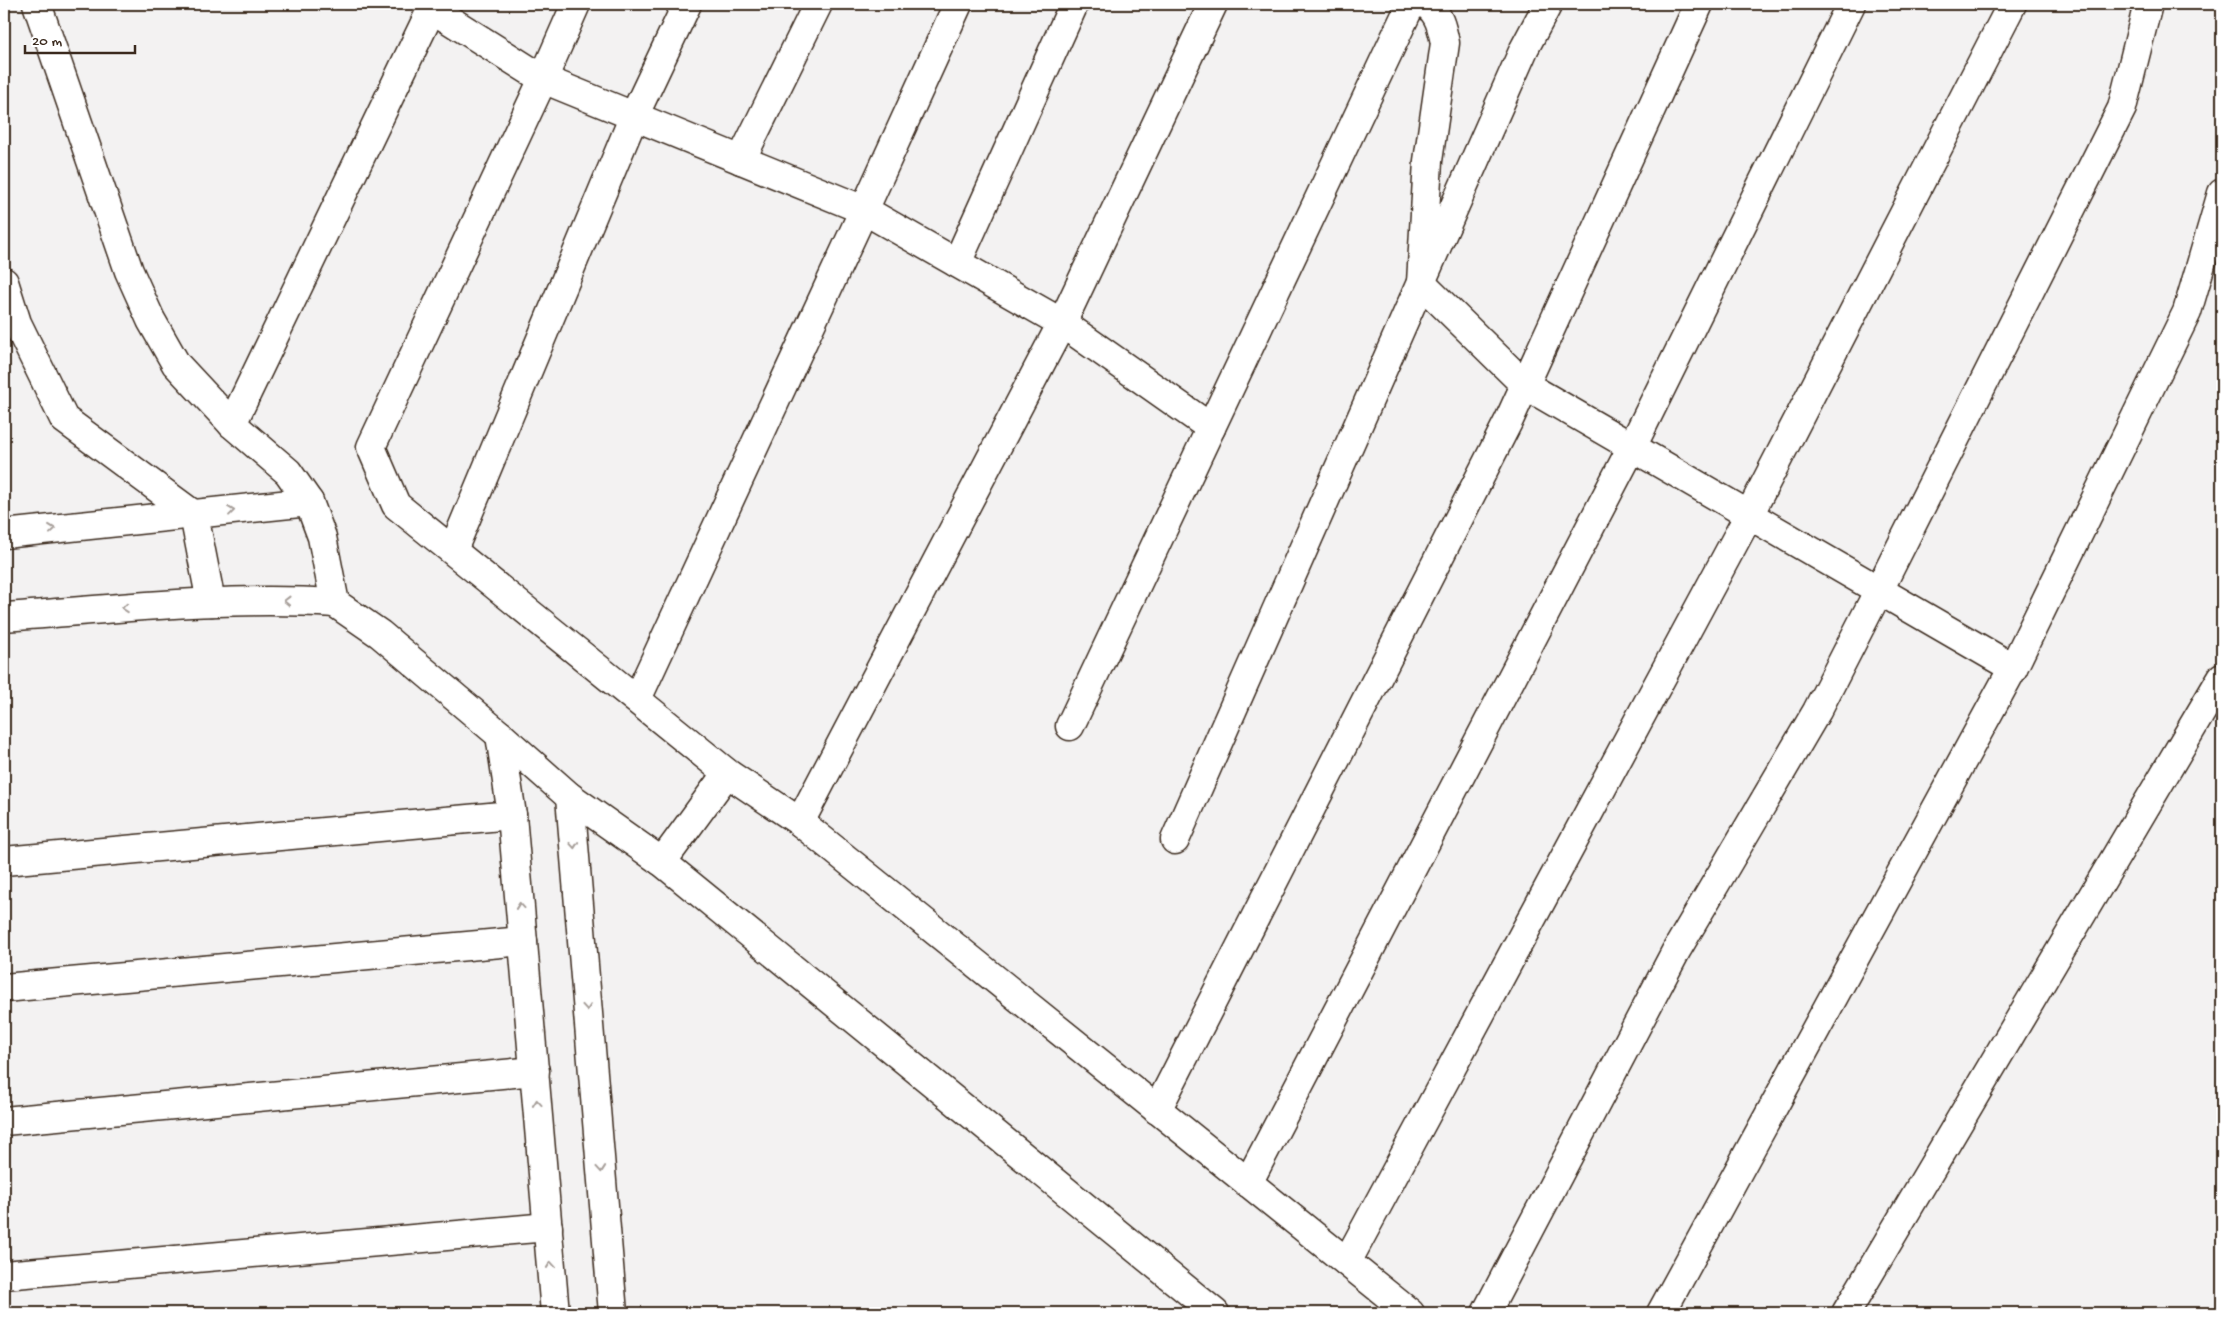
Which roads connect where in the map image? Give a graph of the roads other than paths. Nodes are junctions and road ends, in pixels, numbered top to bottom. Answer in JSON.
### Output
{"nodes":[{"id":1,"x":37,"y":4,"type":"edge"},
{"id":2,"x":576,"y":4,"type":"edge"},
{"id":3,"x":687,"y":4,"type":"edge"},
{"id":4,"x":818,"y":4,"type":"edge"},
{"id":5,"x":958,"y":4,"type":"edge"},
{"id":6,"x":1074,"y":4,"type":"edge"},
{"id":7,"x":1213,"y":4,"type":"edge"},
{"id":8,"x":1411,"y":4,"type":"edge"},
{"id":9,"x":1426,"y":4,"type":"edge"},
{"id":10,"x":1548,"y":4,"type":"edge"},
{"id":11,"x":1699,"y":4,"type":"edge"},
{"id":12,"x":1851,"y":4,"type":"edge"},
{"id":13,"x":2012,"y":4,"type":"edge"},
{"id":14,"x":2148,"y":4,"type":"edge"},
{"id":15,"x":433,"y":6,"type":"edge"},
{"id":16,"x":544,"y":79,"type":"junction"},
{"id":17,"x":634,"y":116,"type":"junction"},
{"id":18,"x":741,"y":160,"type":"junction"},
{"id":19,"x":2222,"y":193,"type":"edge"},
{"id":20,"x":864,"y":210,"type":"junction"},
{"id":21,"x":957,"y":263,"type":"junction"},
{"id":22,"x":4,"y":282,"type":"edge"},
{"id":23,"x":1421,"y":283,"type":"junction"},
{"id":24,"x":10,"y":323,"type":"edge"},
{"id":25,"x":1062,"y":323,"type":"junction"},
{"id":26,"x":1525,"y":385,"type":"junction"},
{"id":27,"x":232,"y":424,"type":"junction"},
{"id":28,"x":1211,"y":428,"type":"junction"},
{"id":29,"x":1632,"y":448,"type":"junction"},
{"id":30,"x":309,"y":502,"type":"junction"},
{"id":31,"x":194,"y":515,"type":"junction"},
{"id":32,"x":1749,"y":515,"type":"junction"},
{"id":33,"x":4,"y":534,"type":"edge"},
{"id":34,"x":452,"y":550,"type":"junction"},
{"id":35,"x":1879,"y":590,"type":"junction"},
{"id":36,"x":211,"y":602,"type":"junction"},
{"id":37,"x":335,"y":604,"type":"junction"},
{"id":38,"x":4,"y":617,"type":"edge"},
{"id":39,"x":2013,"y":668,"type":"junction"},
{"id":40,"x":2222,"y":677,"type":"edge"},
{"id":41,"x":637,"y":699,"type":"junction"},
{"id":42,"x":1070,"y":726,"type":"dead end"},
{"id":43,"x":500,"y":735,"type":"junction"},
{"id":44,"x":728,"y":772,"type":"junction"},
{"id":45,"x":570,"y":797,"type":"junction"},
{"id":46,"x":512,"y":815,"type":"junction"},
{"id":47,"x":800,"y":822,"type":"junction"},
{"id":48,"x":1175,"y":840,"type":"dead end"},
{"id":49,"x":4,"y":861,"type":"edge"},
{"id":50,"x":662,"y":862,"type":"junction"},
{"id":51,"x":523,"y":941,"type":"junction"},
{"id":52,"x":4,"y":988,"type":"edge"},
{"id":53,"x":534,"y":1071,"type":"junction"},
{"id":54,"x":1158,"y":1110,"type":"junction"},
{"id":55,"x":4,"y":1121,"type":"edge"},
{"id":56,"x":1248,"y":1183,"type":"junction"},
{"id":57,"x":548,"y":1227,"type":"junction"},
{"id":58,"x":1347,"y":1262,"type":"junction"},
{"id":59,"x":4,"y":1275,"type":"edge"},
{"id":60,"x":555,"y":1313,"type":"edge"},
{"id":61,"x":613,"y":1313,"type":"edge"},
{"id":62,"x":1215,"y":1313,"type":"edge"},
{"id":63,"x":1410,"y":1313,"type":"edge"},
{"id":64,"x":1486,"y":1313,"type":"edge"},
{"id":65,"x":1661,"y":1313,"type":"edge"},
{"id":66,"x":1846,"y":1313,"type":"edge"}],
"edges":[{"from":1,"to":27,"type":"street"},
{"from":2,"to":16,"type":"street"},
{"from":3,"to":17,"type":"street"},
{"from":4,"to":18,"type":"street"},
{"from":5,"to":20,"type":"street"},
{"from":6,"to":21,"type":"street"},
{"from":7,"to":25,"type":"street"},
{"from":8,"to":28,"type":"street"},
{"from":9,"to":23,"type":"street"},
{"from":10,"to":23,"type":"street"},
{"from":11,"to":26,"type":"street"},
{"from":12,"to":29,"type":"street"},
{"from":13,"to":32,"type":"street"},
{"from":14,"to":35,"type":"street"},
{"from":15,"to":16,"type":"street"},
{"from":15,"to":27,"type":"street"},
{"from":16,"to":17,"type":"street"},
{"from":16,"to":34,"type":"street"},
{"from":17,"to":18,"type":"street"},
{"from":17,"to":34,"type":"street"},
{"from":18,"to":20,"type":"street"},
{"from":19,"to":39,"type":"street"},
{"from":20,"to":21,"type":"street"},
{"from":20,"to":41,"type":"street"},
{"from":21,"to":25,"type":"street"},
{"from":22,"to":24,"type":"street"},
{"from":23,"to":26,"type":"street"},
{"from":23,"to":48,"type":"street"},
{"from":24,"to":31,"type":"street"},
{"from":25,"to":28,"type":"street"},
{"from":25,"to":47,"type":"street"},
{"from":26,"to":29,"type":"street"},
{"from":26,"to":54,"type":"street"},
{"from":27,"to":30,"type":"street"},
{"from":28,"to":42,"type":"street"},
{"from":29,"to":32,"type":"street"},
{"from":29,"to":56,"type":"street"},
{"from":31,"to":30,"type":"street","one_way":true},
{"from":30,"to":37,"type":"street"},
{"from":33,"to":31,"type":"street","one_way":true},
{"from":31,"to":36,"type":"street"},
{"from":32,"to":35,"type":"street"},
{"from":32,"to":58,"type":"street"},
{"from":34,"to":41,"type":"street"},
{"from":35,"to":39,"type":"street"},
{"from":35,"to":64,"type":"street"},
{"from":37,"to":36,"type":"street","one_way":true},
{"from":36,"to":38,"type":"street","one_way":true},
{"from":37,"to":43,"type":"street"},
{"from":39,"to":65,"type":"street"},
{"from":40,"to":66,"type":"street"},
{"from":41,"to":44,"type":"street"},
{"from":43,"to":45,"type":"street"},
{"from":43,"to":46,"type":"street"},
{"from":44,"to":47,"type":"street"},
{"from":44,"to":50,"type":"street"},
{"from":45,"to":50,"type":"street"},
{"from":45,"to":61,"type":"street","one_way":true},
{"from":46,"to":49,"type":"street"},
{"from":51,"to":46,"type":"street","one_way":true},
{"from":47,"to":54,"type":"street"},
{"from":50,"to":62,"type":"street"},
{"from":51,"to":52,"type":"street"},
{"from":51,"to":53,"type":"street"},
{"from":53,"to":55,"type":"street"},
{"from":57,"to":53,"type":"street","one_way":true},
{"from":54,"to":56,"type":"street"},
{"from":56,"to":58,"type":"street"},
{"from":57,"to":59,"type":"street"},
{"from":60,"to":57,"type":"street","one_way":true},
{"from":58,"to":63,"type":"street"}]}
